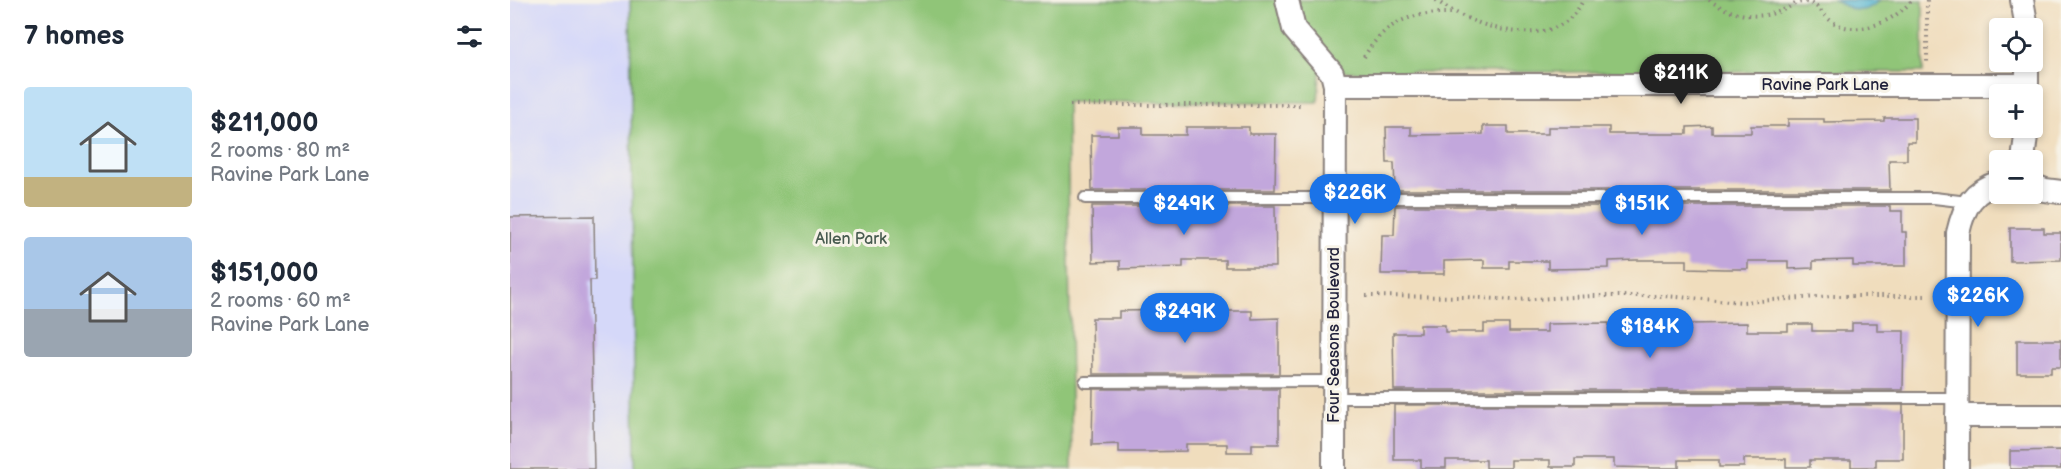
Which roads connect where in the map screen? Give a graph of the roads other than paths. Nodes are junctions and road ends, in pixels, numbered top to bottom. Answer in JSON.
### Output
{"nodes":[{"id":1,"x":1287,"y":0,"type":"edge"},
{"id":2,"x":2022,"y":0,"type":"edge"},
{"id":3,"x":2025,"y":18,"type":"edge"},
{"id":4,"x":1335,"y":85,"type":"junction"},
{"id":5,"x":1989,"y":88,"type":"edge"},
{"id":6,"x":1989,"y":187,"type":"edge"},
{"id":7,"x":2043,"y":189,"type":"edge"},
{"id":8,"x":2061,"y":192,"type":"edge"},
{"id":9,"x":1085,"y":198,"type":"dead end"},
{"id":10,"x":1335,"y":198,"type":"junction"},
{"id":11,"x":1968,"y":202,"type":"junction"},
{"id":12,"x":1084,"y":382,"type":"dead end"},
{"id":13,"x":1333,"y":389,"type":"junction"},
{"id":14,"x":1957,"y":407,"type":"junction"},
{"id":15,"x":2061,"y":416,"type":"edge"},
{"id":16,"x":1334,"y":469,"type":"edge"},
{"id":17,"x":1957,"y":469,"type":"edge"}],
"edges":[{"from":1,"to":4,"type":"street","name":"Four Seasons Boulevard"},
{"from":2,"to":3,"type":"street"},
{"from":4,"to":5,"type":"street","name":"Ravine Park Lane"},
{"from":4,"to":10,"type":"street","name":"Four Seasons Boulevard"},
{"from":6,"to":11,"type":"street"},
{"from":7,"to":8,"type":"street"},
{"from":9,"to":10,"type":"lane"},
{"from":10,"to":11,"type":"lane"},
{"from":10,"to":13,"type":"street","name":"Four Seasons Boulevard"},
{"from":11,"to":14,"type":"street"},
{"from":12,"to":13,"type":"lane"},
{"from":13,"to":14,"type":"lane"},
{"from":13,"to":16,"type":"street","name":"Four Seasons Boulevard"},
{"from":14,"to":15,"type":"street"},
{"from":14,"to":17,"type":"street"}]}
